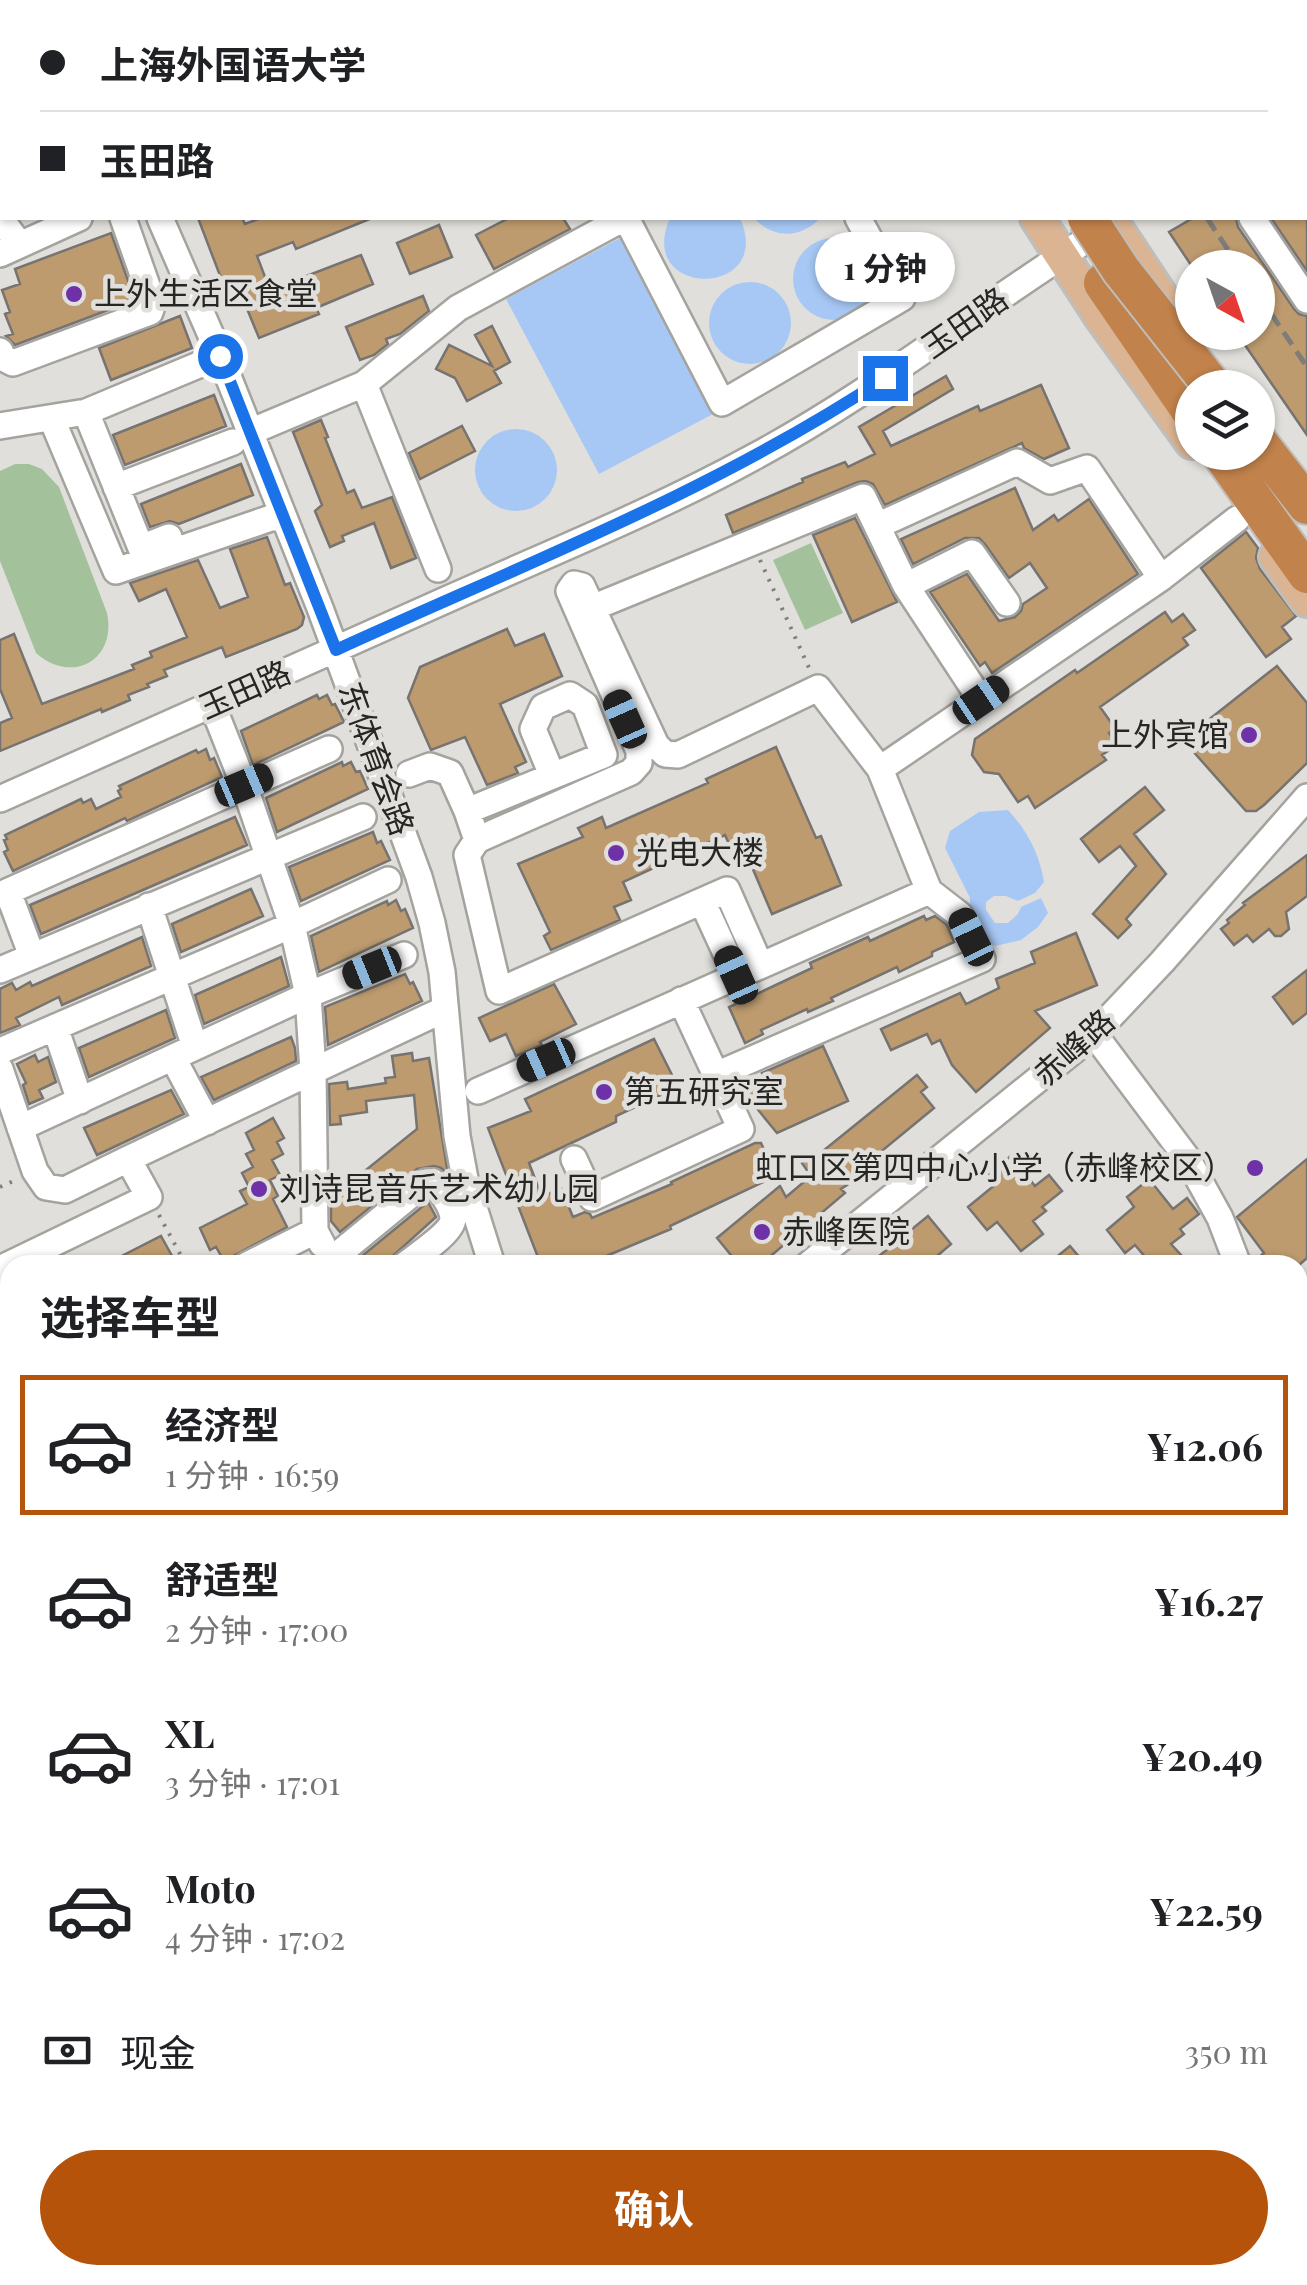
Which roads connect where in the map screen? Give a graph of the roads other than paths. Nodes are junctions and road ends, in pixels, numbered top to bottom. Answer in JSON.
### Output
{"nodes":[{"id":1,"x":1,"y":220,"type":"edge"},
{"id":2,"x":75,"y":220,"type":"edge"},
{"id":3,"x":124,"y":220,"type":"edge"},
{"id":4,"x":163,"y":220,"type":"edge"},
{"id":5,"x":621,"y":220,"type":"edge"},
{"id":6,"x":626,"y":220,"type":"edge"},
{"id":7,"x":859,"y":220,"type":"edge"},
{"id":8,"x":1039,"y":220,"type":"edge"},
{"id":9,"x":1063,"y":220,"type":"edge"},
{"id":10,"x":1108,"y":220,"type":"edge"},
{"id":11,"x":1109,"y":220,"type":"edge"},
{"id":12,"x":1110,"y":220,"type":"edge"},
{"id":13,"x":1253,"y":220,"type":"edge"},
{"id":14,"x":10,"y":250,"type":"edge"},
{"id":15,"x":1061,"y":256,"type":"junction"},
{"id":16,"x":1104,"y":284,"type":"junction"},
{"id":17,"x":1307,"y":300,"type":"edge"},
{"id":18,"x":0,"y":351,"type":"edge"},
{"id":19,"x":220,"y":356,"type":"junction"},
{"id":20,"x":1200,"y":370,"type":"edge"},
{"id":21,"x":1215,"y":370,"type":"edge"},
{"id":22,"x":1175,"y":379,"type":"edge"},
{"id":23,"x":364,"y":384,"type":"junction"},
{"id":24,"x":1175,"y":388,"type":"edge"},
{"id":25,"x":86,"y":412,"type":"junction"},
{"id":26,"x":1175,"y":419,"type":"edge"},
{"id":27,"x":0,"y":426,"type":"edge"},
{"id":28,"x":56,"y":429,"type":"dead end"},
{"id":29,"x":241,"y":437,"type":"junction"},
{"id":30,"x":1275,"y":449,"type":"edge"},
{"id":31,"x":1275,"y":464,"type":"edge"},
{"id":32,"x":1213,"y":470,"type":"edge"},
{"id":33,"x":1233,"y":470,"type":"edge"},
{"id":34,"x":1243,"y":470,"type":"edge"},
{"id":35,"x":116,"y":486,"type":"junction"},
{"id":36,"x":1307,"y":492,"type":"edge"},
{"id":37,"x":1307,"y":505,"type":"edge"},
{"id":38,"x":254,"y":506,"type":"dead end"},
{"id":39,"x":283,"y":518,"type":"junction"},
{"id":40,"x":1237,"y":519,"type":"dead end"},
{"id":41,"x":877,"y":526,"type":"junction"},
{"id":42,"x":557,"y":551,"type":"junction"},
{"id":43,"x":1307,"y":555,"type":"edge"},
{"id":44,"x":438,"y":569,"type":"dead end"},
{"id":45,"x":1307,"y":574,"type":"edge"},
{"id":46,"x":1161,"y":578,"type":"junction"},
{"id":47,"x":574,"y":584,"type":"junction"},
{"id":48,"x":906,"y":586,"type":"junction"},
{"id":49,"x":1307,"y":600,"type":"edge"},
{"id":50,"x":1007,"y":603,"type":"dead end"},
{"id":51,"x":592,"y":608,"type":"junction"},
{"id":52,"x":336,"y":650,"type":"junction"},
{"id":53,"x":981,"y":700,"type":"junction"},
{"id":54,"x":212,"y":704,"type":"junction"},
{"id":55,"x":330,"y":748,"type":"dead end"},
{"id":56,"x":584,"y":764,"type":"junction"},
{"id":57,"x":880,"y":769,"type":"junction"},
{"id":58,"x":409,"y":774,"type":"dead end"},
{"id":59,"x":552,"y":775,"type":"junction"},
{"id":60,"x":603,"y":784,"type":"junction"},
{"id":61,"x":244,"y":785,"type":"junction"},
{"id":62,"x":1307,"y":797,"type":"edge"},
{"id":63,"x":0,"y":799,"type":"edge"},
{"id":64,"x":467,"y":811,"type":"junction"},
{"id":65,"x":363,"y":817,"type":"dead end"},
{"id":66,"x":477,"y":840,"type":"junction"},
{"id":67,"x":269,"y":856,"type":"junction"},
{"id":68,"x":388,"y":880,"type":"dead end"},
{"id":69,"x":930,"y":890,"type":"junction"},
{"id":70,"x":4,"y":894,"type":"edge"},
{"id":71,"x":702,"y":900,"type":"junction"},
{"id":72,"x":149,"y":906,"type":"junction"},
{"id":73,"x":292,"y":925,"type":"junction"},
{"id":74,"x":404,"y":955,"type":"dead end"},
{"id":75,"x":32,"y":956,"type":"junction"},
{"id":76,"x":760,"y":965,"type":"junction"},
{"id":77,"x":0,"y":970,"type":"edge"},
{"id":78,"x":736,"y":975,"type":"junction"},
{"id":79,"x":172,"y":977,"type":"junction"},
{"id":80,"x":308,"y":995,"type":"junction"},
{"id":81,"x":681,"y":1000,"type":"junction"},
{"id":82,"x":445,"y":1008,"type":"junction"},
{"id":83,"x":55,"y":1027,"type":"junction"},
{"id":84,"x":1094,"y":1034,"type":"junction"},
{"id":85,"x":0,"y":1051,"type":"edge"},
{"id":86,"x":184,"y":1052,"type":"junction"},
{"id":87,"x":0,"y":1070,"type":"edge"},
{"id":88,"x":312,"y":1072,"type":"junction"},
{"id":89,"x":716,"y":1076,"type":"junction"},
{"id":90,"x":478,"y":1090,"type":"dead end"},
{"id":91,"x":80,"y":1101,"type":"junction"},
{"id":92,"x":207,"y":1122,"type":"junction"},
{"id":93,"x":20,"y":1128,"type":"junction"},
{"id":94,"x":128,"y":1159,"type":"junction"},
{"id":95,"x":574,"y":1159,"type":"dead end"},
{"id":96,"x":315,"y":1232,"type":"junction"},
{"id":97,"x":27,"y":1255,"type":"edge"},
{"id":98,"x":268,"y":1255,"type":"edge"},
{"id":99,"x":327,"y":1255,"type":"edge"},
{"id":100,"x":340,"y":1255,"type":"edge"},
{"id":101,"x":417,"y":1255,"type":"edge"},
{"id":102,"x":489,"y":1255,"type":"edge"},
{"id":103,"x":820,"y":1255,"type":"edge"},
{"id":104,"x":1234,"y":1255,"type":"edge"}],
"edges":[{"from":1,"to":14,"type":"street"},
{"from":2,"to":14,"type":"street"},
{"from":3,"to":18,"type":"street"},
{"from":4,"to":19,"type":"street","name":"东体育会路"},
{"from":5,"to":23,"type":"street"},
{"from":6,"to":7,"type":"street"},
{"from":8,"to":15,"type":"main road"},
{"from":9,"to":16,"type":"highway"},
{"from":10,"to":15,"type":"street","name":"玉田路"},
{"from":11,"to":20,"type":"highway","bridge":true},
{"from":12,"to":21,"type":"main road"},
{"from":13,"to":17,"type":"street"},
{"from":15,"to":26,"type":"main road"},
{"from":15,"to":42,"type":"street","name":"玉田路"},
{"from":16,"to":22,"type":"highway"},
{"from":16,"to":24,"type":"highway"},
{"from":19,"to":25,"type":"street"},
{"from":19,"to":29,"type":"street","name":"东体育会路"},
{"from":23,"to":29,"type":"street"},
{"from":23,"to":44,"type":"street"},
{"from":25,"to":27,"type":"street"},
{"from":25,"to":35,"type":"street"},
{"from":28,"to":39,"type":"street"},
{"from":29,"to":35,"type":"street"},
{"from":29,"to":39,"type":"street","name":"东体育会路"},
{"from":30,"to":36,"type":"main road"},
{"from":31,"to":37,"type":"highway"},
{"from":32,"to":49,"type":"main road"},
{"from":33,"to":45,"type":"highway"},
{"from":34,"to":43,"type":"highway"},
{"from":35,"to":38,"type":"street"},
{"from":39,"to":52,"type":"street","name":"东体育会路"},
{"from":40,"to":46,"type":"street"},
{"from":41,"to":46,"type":"street"},
{"from":41,"to":48,"type":"street"},
{"from":41,"to":51,"type":"street"},
{"from":42,"to":47,"type":"street"},
{"from":42,"to":52,"type":"street","name":"玉田路"},
{"from":46,"to":53,"type":"street"},
{"from":47,"to":51,"type":"street"},
{"from":47,"to":60,"type":"street"},
{"from":48,"to":50,"type":"street"},
{"from":48,"to":53,"type":"street"},
{"from":51,"to":57,"type":"street"},
{"from":52,"to":54,"type":"street","name":"玉田路"},
{"from":52,"to":82,"type":"street","name":"东体育会路"},
{"from":53,"to":57,"type":"street"},
{"from":54,"to":61,"type":"street"},
{"from":54,"to":63,"type":"street","name":"玉田路"},
{"from":55,"to":61,"type":"street"},
{"from":56,"to":59,"type":"street"},
{"from":56,"to":59,"type":"street"},
{"from":56,"to":60,"type":"street"},
{"from":57,"to":69,"type":"street"},
{"from":58,"to":64,"type":"street"},
{"from":59,"to":64,"type":"street"},
{"from":60,"to":66,"type":"street"},
{"from":61,"to":67,"type":"street"},
{"from":61,"to":70,"type":"street"},
{"from":62,"to":84,"type":"street","name":"赤峰路"},
{"from":64,"to":66,"type":"street"},
{"from":65,"to":67,"type":"street"},
{"from":66,"to":71,"type":"street"},
{"from":67,"to":72,"type":"street"},
{"from":67,"to":73,"type":"street"},
{"from":68,"to":73,"type":"street"},
{"from":69,"to":76,"type":"street"},
{"from":69,"to":89,"type":"street"},
{"from":70,"to":75,"type":"street"},
{"from":71,"to":76,"type":"street"},
{"from":71,"to":78,"type":"street"},
{"from":72,"to":75,"type":"street"},
{"from":72,"to":79,"type":"street"},
{"from":73,"to":79,"type":"street"},
{"from":73,"to":80,"type":"street"},
{"from":74,"to":80,"type":"street"},
{"from":75,"to":77,"type":"street"},
{"from":76,"to":78,"type":"street"},
{"from":78,"to":81,"type":"street"},
{"from":79,"to":83,"type":"street"},
{"from":79,"to":86,"type":"street"},
{"from":80,"to":86,"type":"street"},
{"from":80,"to":88,"type":"street"},
{"from":81,"to":89,"type":"street"},
{"from":81,"to":90,"type":"street"},
{"from":82,"to":88,"type":"street"},
{"from":82,"to":102,"type":"street","name":"东体育会路"},
{"from":83,"to":85,"type":"street"},
{"from":83,"to":91,"type":"street"},
{"from":84,"to":103,"type":"street","name":"赤峰路"},
{"from":84,"to":104,"type":"street"},
{"from":86,"to":91,"type":"street"},
{"from":86,"to":92,"type":"street"},
{"from":87,"to":93,"type":"street"},
{"from":88,"to":92,"type":"street"},
{"from":88,"to":96,"type":"street"},
{"from":89,"to":95,"type":"street"},
{"from":91,"to":93,"type":"street"},
{"from":92,"to":94,"type":"street"},
{"from":93,"to":94,"type":"street"},
{"from":94,"to":97,"type":"street"},
{"from":96,"to":98,"type":"street"},
{"from":96,"to":99,"type":"street"},
{"from":100,"to":101,"type":"street"}]}
